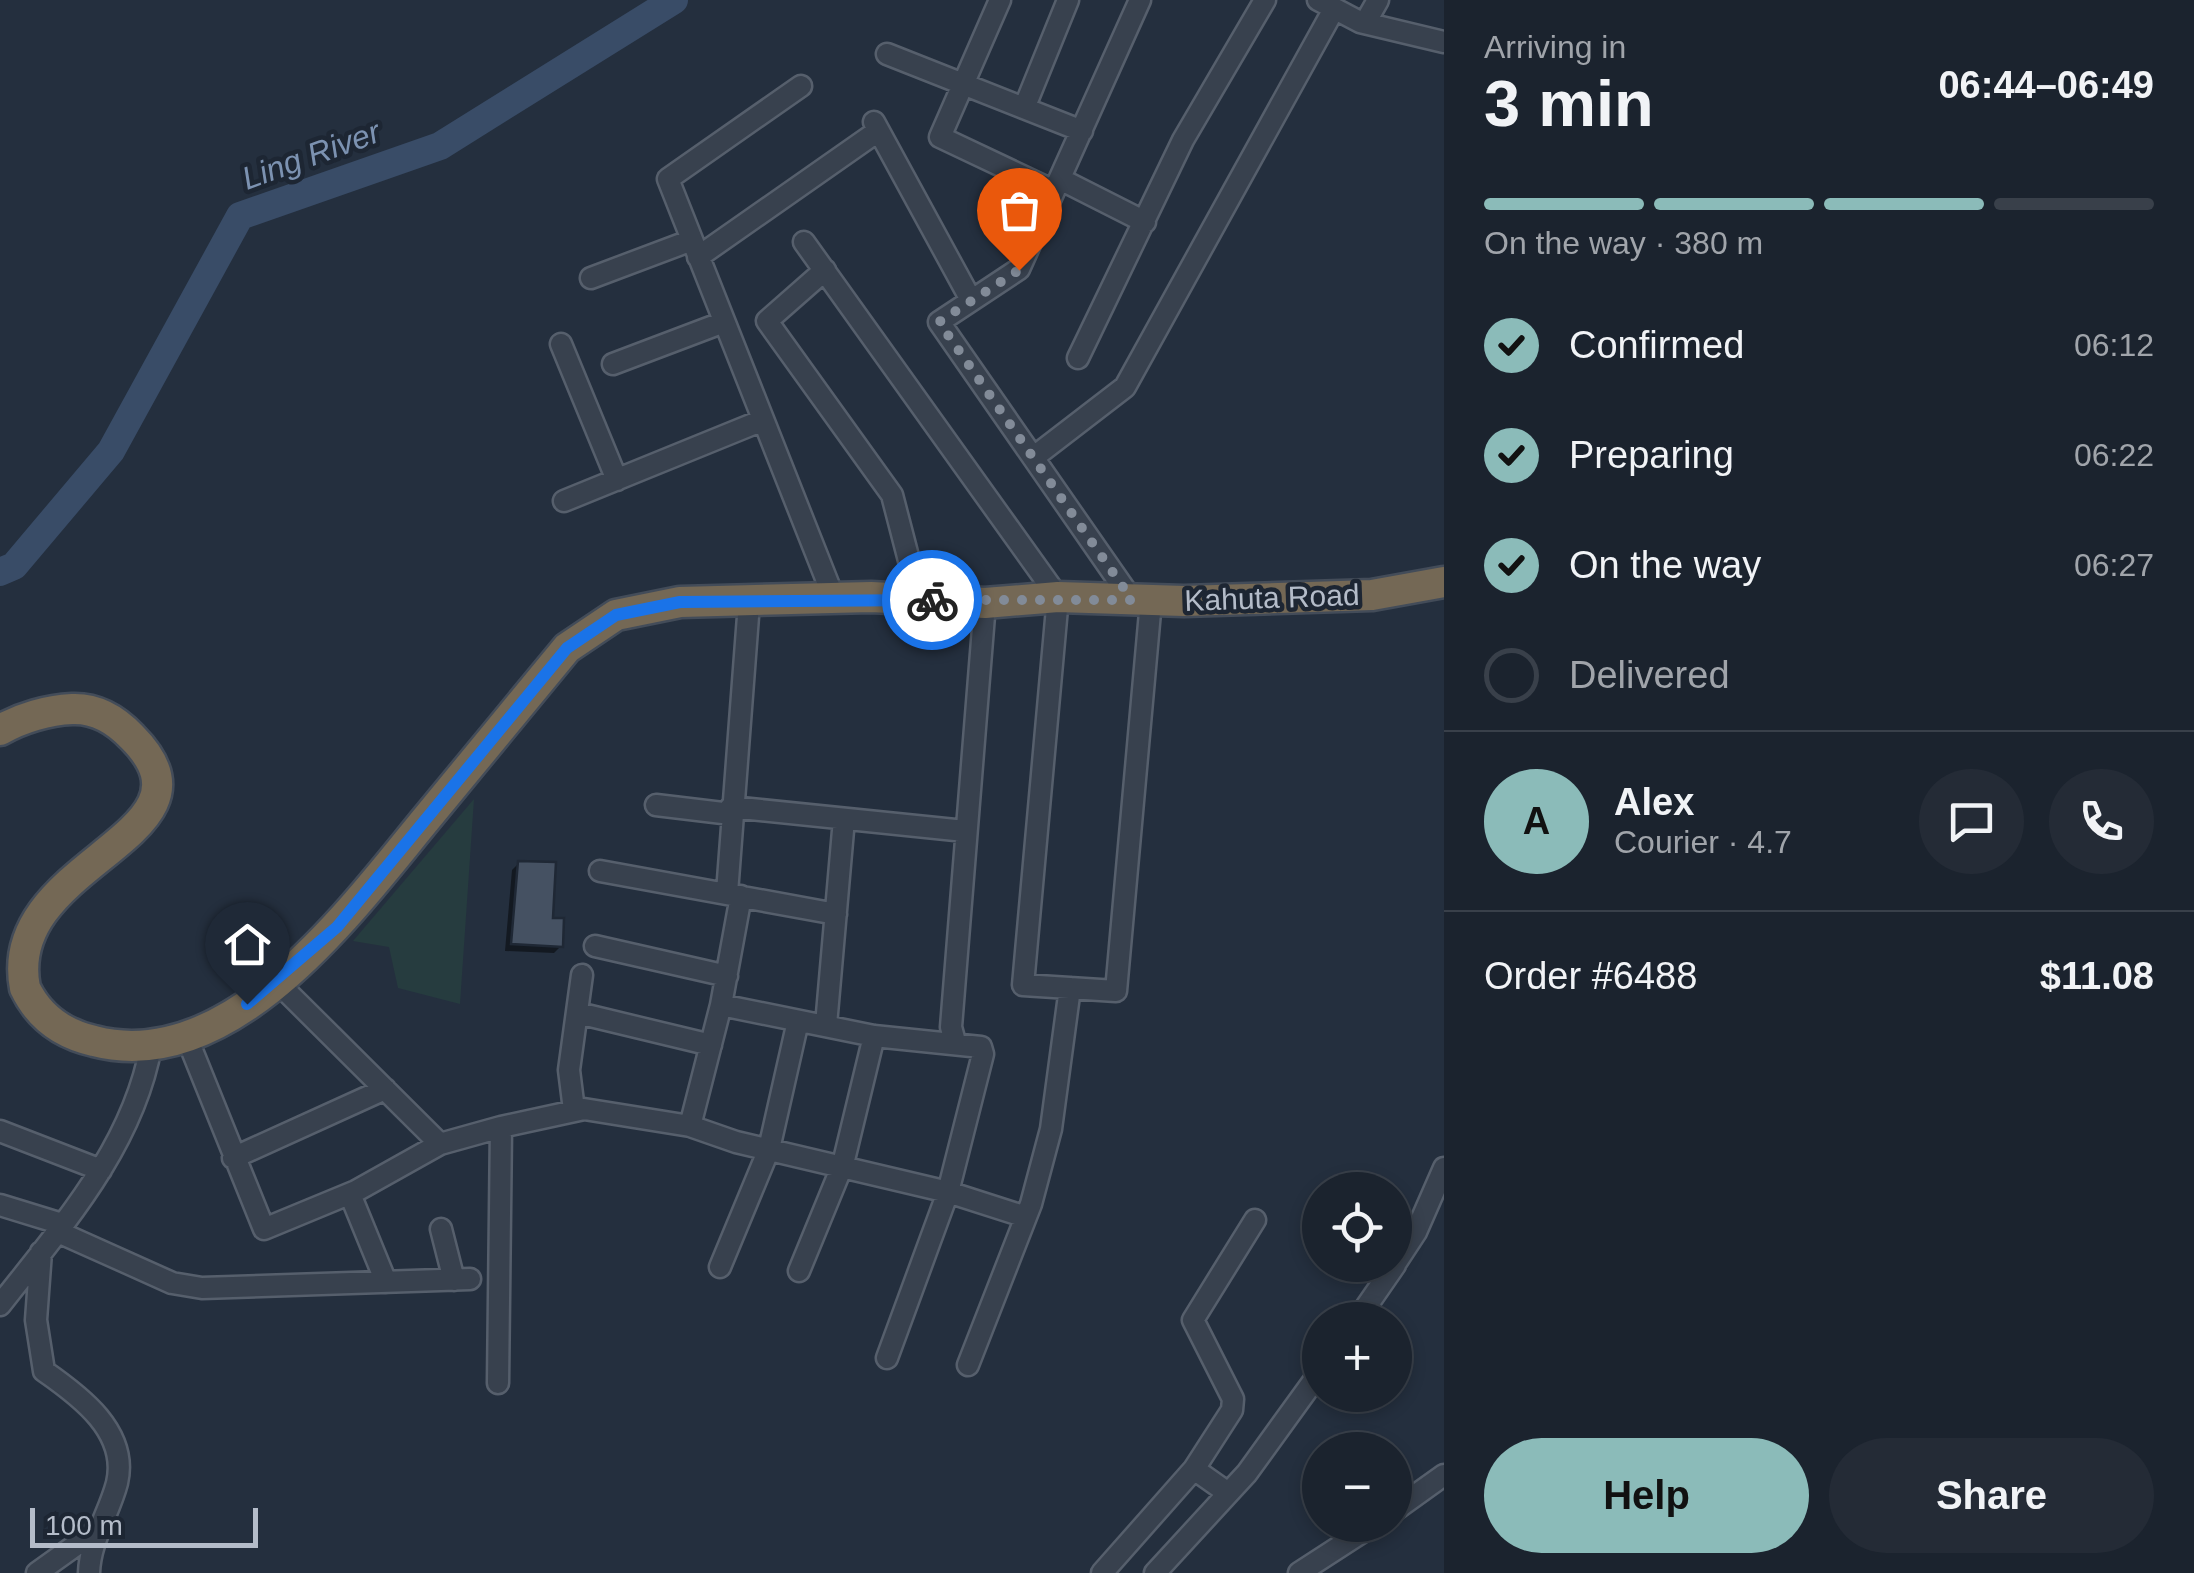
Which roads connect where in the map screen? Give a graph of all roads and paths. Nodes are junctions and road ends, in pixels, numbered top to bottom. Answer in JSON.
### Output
{"nodes":[{"id":1,"x":1000,"y":0,"type":"edge"},
{"id":2,"x":1068,"y":0,"type":"edge"},
{"id":3,"x":1140,"y":0,"type":"edge"},
{"id":4,"x":1265,"y":0,"type":"edge"},
{"id":5,"x":1378,"y":0,"type":"edge"},
{"id":6,"x":1326,"y":4,"type":"edge"},
{"id":7,"x":1365,"y":23,"type":"junction"},
{"id":8,"x":1442,"y":37,"type":"edge"},
{"id":9,"x":886,"y":54,"type":"dead end"},
{"id":10,"x":964,"y":85,"type":"junction"},
{"id":11,"x":801,"y":86,"type":"dead end"},
{"id":12,"x":1026,"y":106,"type":"junction"},
{"id":13,"x":1082,"y":131,"type":"junction"},
{"id":14,"x":1057,"y":185,"type":"junction"},
{"id":15,"x":1146,"y":222,"type":"junction"},
{"id":16,"x":804,"y":242,"type":"dead end"},
{"id":17,"x":695,"y":249,"type":"junction"},
{"id":18,"x":826,"y":270,"type":"junction"},
{"id":19,"x":591,"y":278,"type":"dead end"},
{"id":20,"x":971,"y":300,"type":"junction"},
{"id":21,"x":724,"y":322,"type":"junction"},
{"id":22,"x":561,"y":344,"type":"dead end"},
{"id":23,"x":1078,"y":358,"type":"dead end"},
{"id":24,"x":613,"y":364,"type":"dead end"},
{"id":25,"x":763,"y":420,"type":"junction"},
{"id":26,"x":1034,"y":457,"type":"junction"},
{"id":27,"x":617,"y":480,"type":"junction"},
{"id":28,"x":564,"y":501,"type":"dead end"},
{"id":29,"x":1444,"y":582,"type":"edge"},
{"id":30,"x":1058,"y":597,"type":"junction"},
{"id":31,"x":919,"y":600,"type":"junction"},
{"id":32,"x":1142,"y":601,"type":"junction"},
{"id":33,"x":835,"y":602,"type":"junction"},
{"id":34,"x":749,"y":603,"type":"junction"},
{"id":35,"x":985,"y":603,"type":"junction"},
{"id":36,"x":0,"y":730,"type":"edge"},
{"id":37,"x":656,"y":805,"type":"dead end"},
{"id":38,"x":731,"y":810,"type":"junction"},
{"id":39,"x":844,"y":819,"type":"junction"},
{"id":40,"x":965,"y":830,"type":"junction"},
{"id":41,"x":600,"y":871,"type":"dead end"},
{"id":42,"x":734,"y":894,"type":"junction"},
{"id":43,"x":836,"y":914,"type":"junction"},
{"id":44,"x":595,"y":946,"type":"dead end"},
{"id":45,"x":582,"y":975,"type":"dead end"},
{"id":46,"x":726,"y":976,"type":"junction"},
{"id":47,"x":276,"y":981,"type":"junction"},
{"id":48,"x":1070,"y":988,"type":"junction"},
{"id":49,"x":722,"y":1005,"type":"junction"},
{"id":50,"x":578,"y":1012,"type":"junction"},
{"id":51,"x":798,"y":1022,"type":"junction"},
{"id":52,"x":826,"y":1026,"type":"junction"},
{"id":53,"x":874,"y":1036,"type":"junction"},
{"id":54,"x":186,"y":1038,"type":"junction"},
{"id":55,"x":954,"y":1042,"type":"junction"},
{"id":56,"x":150,"y":1046,"type":"junction"},
{"id":57,"x":711,"y":1046,"type":"junction"},
{"id":58,"x":385,"y":1090,"type":"junction"},
{"id":59,"x":574,"y":1110,"type":"junction"},
{"id":60,"x":690,"y":1126,"type":"junction"},
{"id":61,"x":500,"y":1127,"type":"junction"},
{"id":62,"x":0,"y":1132,"type":"edge"},
{"id":63,"x":440,"y":1144,"type":"junction"},
{"id":64,"x":769,"y":1149,"type":"junction"},
{"id":65,"x":233,"y":1158,"type":"junction"},
{"id":66,"x":842,"y":1164,"type":"junction"},
{"id":67,"x":1444,"y":1168,"type":"edge"},
{"id":68,"x":101,"y":1170,"type":"junction"},
{"id":69,"x":948,"y":1192,"type":"junction"},
{"id":70,"x":350,"y":1194,"type":"junction"},
{"id":71,"x":0,"y":1206,"type":"edge"},
{"id":72,"x":1023,"y":1216,"type":"junction"},
{"id":73,"x":1255,"y":1220,"type":"dead end"},
{"id":74,"x":59,"y":1228,"type":"junction"},
{"id":75,"x":441,"y":1228,"type":"dead end"},
{"id":76,"x":1412,"y":1238,"type":"edge"},
{"id":77,"x":41,"y":1252,"type":"junction"},
{"id":78,"x":720,"y":1267,"type":"dead end"},
{"id":79,"x":800,"y":1272,"type":"dead end"},
{"id":80,"x":8,"y":1282,"type":"edge"},
{"id":81,"x":386,"y":1282,"type":"junction"},
{"id":82,"x":0,"y":1306,"type":"edge"},
{"id":83,"x":886,"y":1358,"type":"dead end"},
{"id":84,"x":968,"y":1366,"type":"dead end"},
{"id":85,"x":498,"y":1382,"type":"dead end"},
{"id":86,"x":1302,"y":1396,"type":"edge"},
{"id":87,"x":1194,"y":1469,"type":"junction"},
{"id":88,"x":1444,"y":1475,"type":"edge"},
{"id":89,"x":1228,"y":1494,"type":"junction"},
{"id":90,"x":1412,"y":1498,"type":"edge"},
{"id":91,"x":99,"y":1529,"type":"junction"},
{"id":92,"x":1347,"y":1542,"type":"edge"},
{"id":93,"x":1159,"y":1572,"type":"edge"},
{"id":94,"x":37,"y":1573,"type":"edge"},
{"id":95,"x":89,"y":1573,"type":"edge"},
{"id":96,"x":1102,"y":1573,"type":"edge"},
{"id":97,"x":1299,"y":1573,"type":"edge"}],
"edges":[{"from":1,"to":10,"type":"street"},
{"from":2,"to":12,"type":"street"},
{"from":3,"to":13,"type":"street"},
{"from":4,"to":15,"type":"street"},
{"from":5,"to":7,"type":"street"},
{"from":6,"to":7,"type":"street"},
{"from":6,"to":26,"type":"street"},
{"from":7,"to":8,"type":"street"},
{"from":9,"to":10,"type":"street"},
{"from":10,"to":12,"type":"street"},
{"from":10,"to":14,"type":"street"},
{"from":11,"to":17,"type":"street"},
{"from":12,"to":13,"type":"street"},
{"from":13,"to":14,"type":"street"},
{"from":14,"to":15,"type":"street"},
{"from":14,"to":20,"type":"street"},
{"from":15,"to":23,"type":"street"},
{"from":16,"to":18,"type":"street"},
{"from":17,"to":19,"type":"street"},
{"from":17,"to":20,"type":"street"},
{"from":17,"to":21,"type":"street"},
{"from":18,"to":30,"type":"street"},
{"from":18,"to":31,"type":"street"},
{"from":20,"to":26,"type":"street"},
{"from":21,"to":24,"type":"street"},
{"from":21,"to":25,"type":"street"},
{"from":22,"to":27,"type":"street"},
{"from":25,"to":27,"type":"street"},
{"from":25,"to":33,"type":"street"},
{"from":26,"to":32,"type":"street"},
{"from":27,"to":28,"type":"street"},
{"from":29,"to":32,"type":"highway","name":"Kahuta Road"},
{"from":30,"to":32,"type":"highway","name":"Kahuta Road"},
{"from":30,"to":35,"type":"highway","name":"Kahuta Road"},
{"from":30,"to":48,"type":"street"},
{"from":31,"to":33,"type":"highway","name":"Kahuta Road"},
{"from":31,"to":35,"type":"highway","name":"Kahuta Road"},
{"from":32,"to":48,"type":"street"},
{"from":33,"to":34,"type":"highway","name":"Kahuta Road"},
{"from":34,"to":38,"type":"street"},
{"from":34,"to":47,"type":"highway","name":"Kahuta Road"},
{"from":35,"to":40,"type":"street"},
{"from":36,"to":56,"type":"highway","name":"Kahuta Road"},
{"from":37,"to":38,"type":"street"},
{"from":38,"to":39,"type":"street"},
{"from":38,"to":42,"type":"street"},
{"from":39,"to":40,"type":"street"},
{"from":39,"to":43,"type":"street"},
{"from":40,"to":55,"type":"street"},
{"from":41,"to":42,"type":"street"},
{"from":42,"to":43,"type":"street"},
{"from":42,"to":46,"type":"street"},
{"from":43,"to":52,"type":"street"},
{"from":44,"to":46,"type":"street"},
{"from":45,"to":50,"type":"street"},
{"from":46,"to":49,"type":"street"},
{"from":47,"to":54,"type":"highway","name":"Kahuta Road"},
{"from":47,"to":58,"type":"street"},
{"from":48,"to":72,"type":"street"},
{"from":49,"to":51,"type":"street"},
{"from":49,"to":57,"type":"street"},
{"from":50,"to":57,"type":"street"},
{"from":50,"to":59,"type":"street"},
{"from":51,"to":52,"type":"street"},
{"from":51,"to":64,"type":"street"},
{"from":52,"to":53,"type":"street"},
{"from":53,"to":55,"type":"street"},
{"from":53,"to":66,"type":"street"},
{"from":54,"to":56,"type":"highway","name":"Kahuta Road"},
{"from":54,"to":65,"type":"street"},
{"from":55,"to":69,"type":"street"},
{"from":56,"to":68,"type":"street"},
{"from":57,"to":60,"type":"street"},
{"from":58,"to":63,"type":"street"},
{"from":58,"to":65,"type":"street"},
{"from":59,"to":60,"type":"street"},
{"from":59,"to":61,"type":"street"},
{"from":60,"to":64,"type":"street"},
{"from":61,"to":63,"type":"street"},
{"from":61,"to":85,"type":"street"},
{"from":62,"to":68,"type":"street"},
{"from":63,"to":70,"type":"street"},
{"from":64,"to":66,"type":"street"},
{"from":64,"to":78,"type":"street"},
{"from":65,"to":70,"type":"street"},
{"from":66,"to":69,"type":"street"},
{"from":66,"to":79,"type":"street"},
{"from":67,"to":76,"type":"street"},
{"from":68,"to":74,"type":"street"},
{"from":69,"to":72,"type":"street"},
{"from":69,"to":83,"type":"street"},
{"from":70,"to":81,"type":"street"},
{"from":71,"to":74,"type":"street"},
{"from":72,"to":84,"type":"street"},
{"from":73,"to":87,"type":"street"},
{"from":74,"to":77,"type":"street"},
{"from":74,"to":81,"type":"street"},
{"from":75,"to":81,"type":"street"},
{"from":77,"to":80,"type":"street"},
{"from":77,"to":91,"type":"street"},
{"from":80,"to":82,"type":"street"},
{"from":86,"to":89,"type":"street"},
{"from":87,"to":89,"type":"street"},
{"from":87,"to":96,"type":"street"},
{"from":88,"to":90,"type":"street"},
{"from":89,"to":93,"type":"street"},
{"from":91,"to":94,"type":"street"},
{"from":91,"to":95,"type":"street"},
{"from":92,"to":97,"type":"street"}]}
